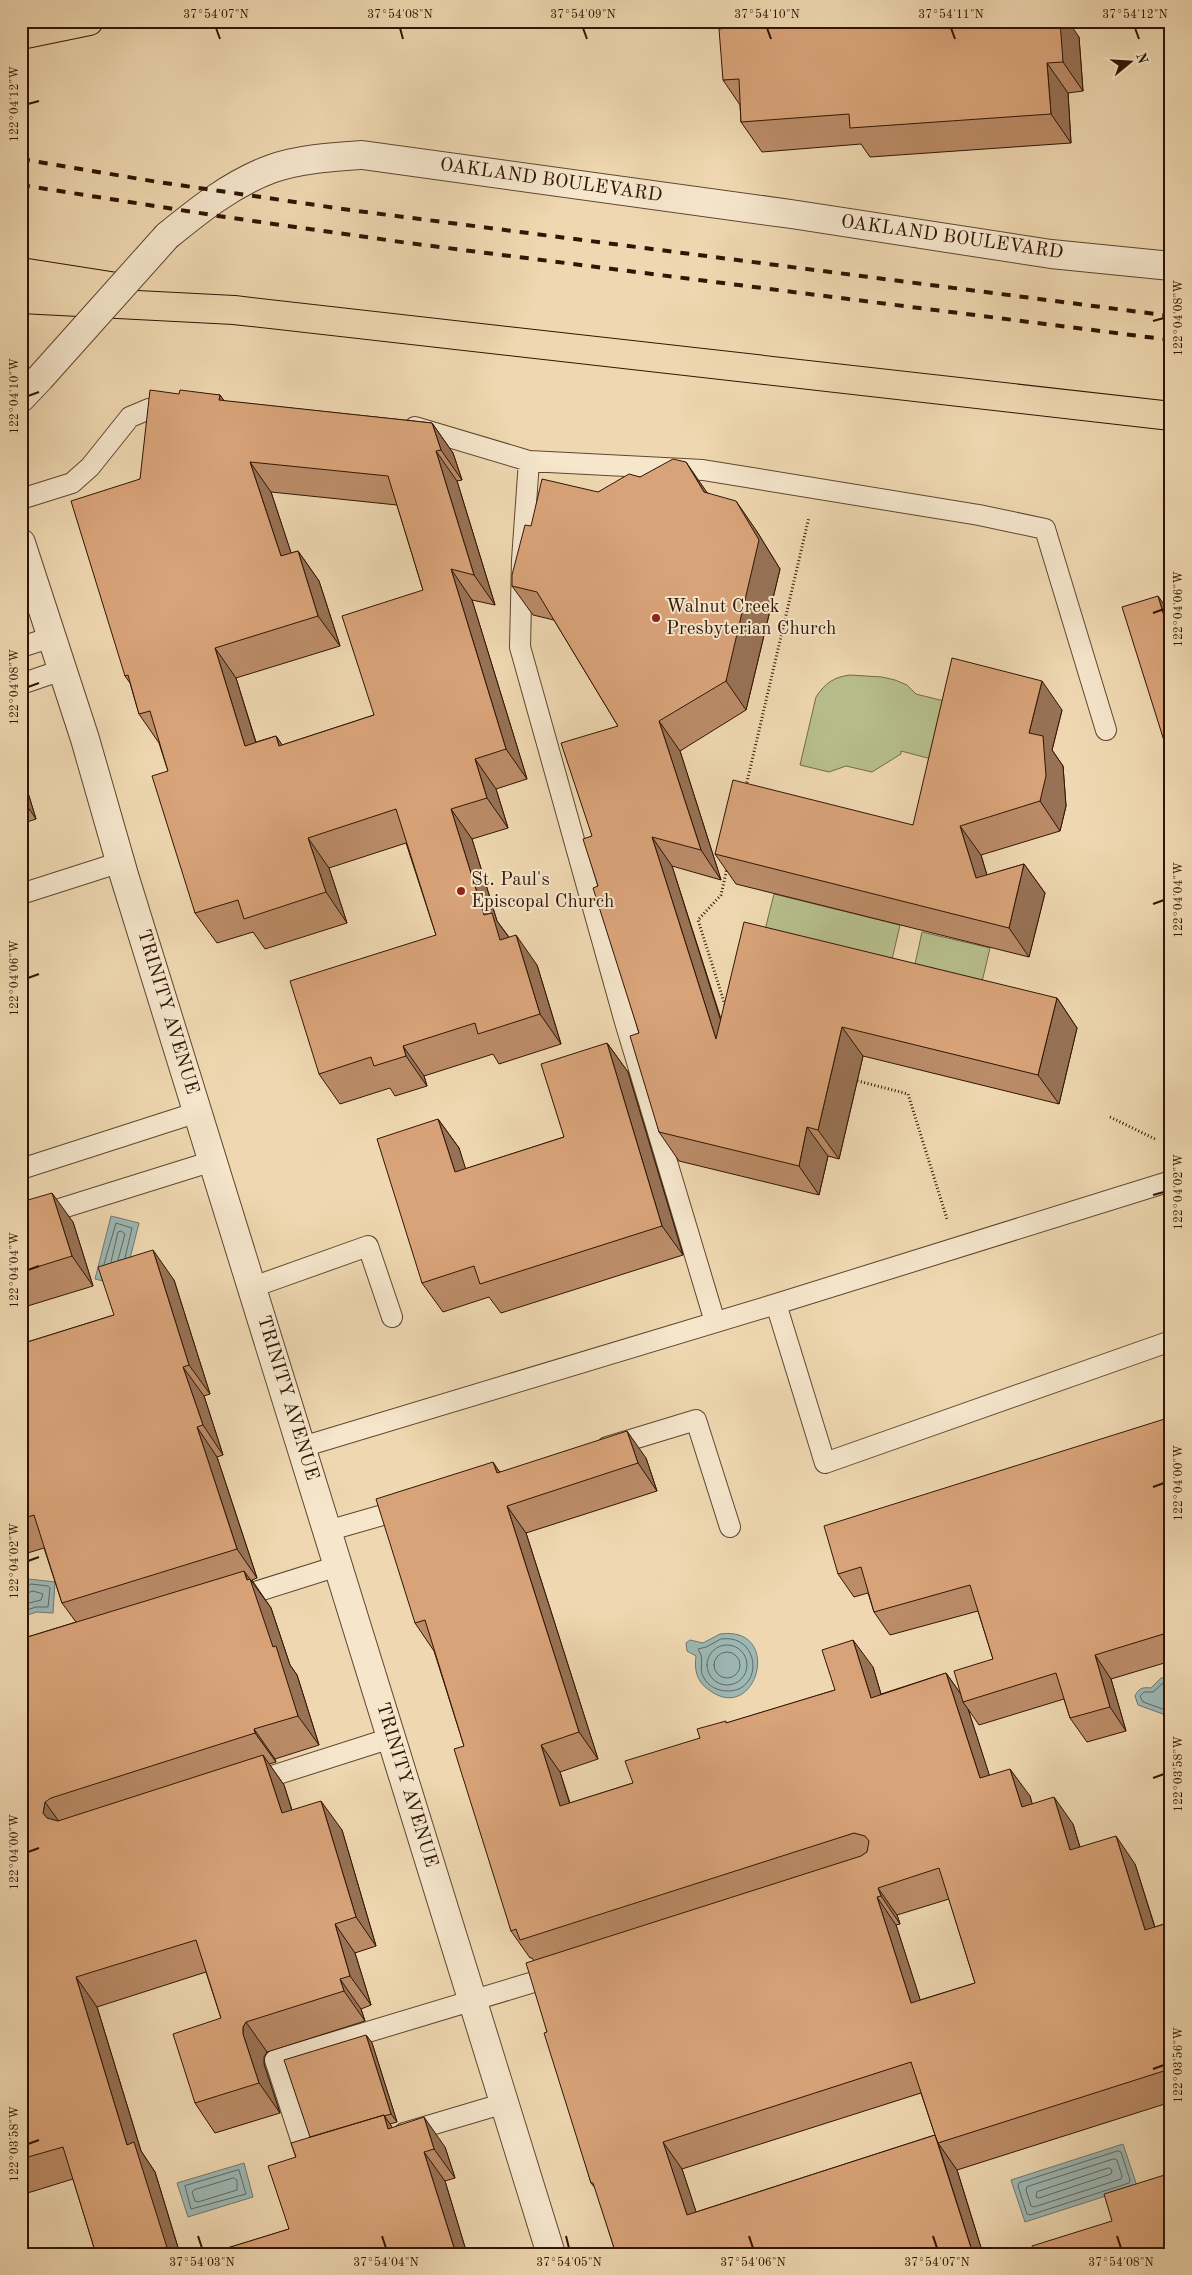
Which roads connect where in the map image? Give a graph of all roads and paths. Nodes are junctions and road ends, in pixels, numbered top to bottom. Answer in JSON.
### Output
{"nodes":[{"id":1,"x":89,"y":21,"type":"edge"},
{"id":2,"x":21,"y":35,"type":"edge"},
{"id":3,"x":1171,"y":266,"type":"edge"},
{"id":4,"x":21,"y":272,"type":"edge"},
{"id":5,"x":21,"y":299,"type":"edge"},
{"id":6,"x":234,"y":310,"type":"junction"},
{"id":7,"x":21,"y":398,"type":"edge"},
{"id":8,"x":197,"y":406,"type":"edge"},
{"id":9,"x":1171,"y":416,"type":"edge"},
{"id":10,"x":394,"y":422,"type":"edge"},
{"id":11,"x":529,"y":461,"type":"junction"},
{"id":12,"x":816,"y":488,"type":"junction"},
{"id":13,"x":21,"y":499,"type":"edge"},
{"id":14,"x":21,"y":543,"type":"edge"},
{"id":15,"x":52,"y":637,"type":"junction"},
{"id":16,"x":21,"y":647,"type":"edge"},
{"id":17,"x":62,"y":670,"type":"junction"},
{"id":18,"x":21,"y":684,"type":"edge"},
{"id":19,"x":1106,"y":730,"type":"dead end"},
{"id":20,"x":745,"y":791,"type":"edge"},
{"id":21,"x":120,"y":862,"type":"junction"},
{"id":22,"x":728,"y":866,"type":"edge"},
{"id":23,"x":21,"y":894,"type":"edge"},
{"id":24,"x":728,"y":1014,"type":"edge"},
{"id":25,"x":852,"y":1080,"type":"dead end"},
{"id":26,"x":198,"y":1112,"type":"junction"},
{"id":27,"x":1110,"y":1117,"type":"dead end"},
{"id":28,"x":1155,"y":1139,"type":"dead end"},
{"id":29,"x":213,"y":1160,"type":"junction"},
{"id":30,"x":21,"y":1169,"type":"edge"},
{"id":31,"x":1171,"y":1181,"type":"edge"},
{"id":32,"x":21,"y":1221,"type":"edge"},
{"id":33,"x":956,"y":1248,"type":"junction"},
{"id":34,"x":253,"y":1287,"type":"junction"},
{"id":35,"x":776,"y":1304,"type":"junction"},
{"id":36,"x":392,"y":1317,"type":"dead end"},
{"id":37,"x":715,"y":1322,"type":"junction"},
{"id":38,"x":1171,"y":1342,"type":"edge"},
{"id":39,"x":302,"y":1447,"type":"junction"},
{"id":40,"x":593,"y":1452,"type":"edge"},
{"id":41,"x":424,"y":1503,"type":"edge"},
{"id":42,"x":730,"y":1527,"type":"dead end"},
{"id":43,"x":328,"y":1531,"type":"junction"},
{"id":44,"x":338,"y":1566,"type":"junction"},
{"id":45,"x":220,"y":1602,"type":"edge"},
{"id":46,"x":391,"y":1738,"type":"junction"},
{"id":47,"x":234,"y":1788,"type":"edge"},
{"id":48,"x":579,"y":1967,"type":"edge"},
{"id":49,"x":472,"y":2000,"type":"junction"},
{"id":50,"x":505,"y":2103,"type":"junction"},
{"id":51,"x":384,"y":2138,"type":"edge"},
{"id":52,"x":327,"y":2155,"type":"edge"},
{"id":53,"x":551,"y":2254,"type":"edge"}],
"edges":[{"from":1,"to":2,"type":"highway"},
{"from":3,"to":7,"type":"street","name":"OAKLAND BOULEVARD","bridge":true},
{"from":4,"to":6,"type":"highway"},
{"from":5,"to":6,"type":"highway"},
{"from":6,"to":9,"type":"highway"},
{"from":8,"to":13,"type":"lane"},
{"from":10,"to":11,"type":"lane"},
{"from":11,"to":12,"type":"lane"},
{"from":11,"to":37,"type":"lane"},
{"from":12,"to":19,"type":"lane"},
{"from":12,"to":20,"type":"path"},
{"from":14,"to":15,"type":"street","name":"TRINITY AVENUE"},
{"from":15,"to":16,"type":"lane"},
{"from":15,"to":17,"type":"street","name":"TRINITY AVENUE"},
{"from":17,"to":18,"type":"lane"},
{"from":17,"to":21,"type":"street","name":"TRINITY AVENUE"},
{"from":21,"to":23,"type":"lane"},
{"from":21,"to":26,"type":"street","name":"TRINITY AVENUE"},
{"from":22,"to":24,"type":"path"},
{"from":25,"to":33,"type":"path"},
{"from":26,"to":29,"type":"street","name":"TRINITY AVENUE"},
{"from":26,"to":30,"type":"lane"},
{"from":27,"to":28,"type":"path"},
{"from":29,"to":32,"type":"lane"},
{"from":29,"to":34,"type":"street","name":"TRINITY AVENUE"},
{"from":31,"to":33,"type":"lane"},
{"from":33,"to":35,"type":"lane"},
{"from":34,"to":36,"type":"lane"},
{"from":34,"to":39,"type":"street","name":"TRINITY AVENUE"},
{"from":35,"to":37,"type":"lane"},
{"from":35,"to":38,"type":"lane"},
{"from":37,"to":39,"type":"lane"},
{"from":39,"to":43,"type":"street","name":"TRINITY AVENUE"},
{"from":40,"to":42,"type":"lane"},
{"from":41,"to":43,"type":"lane"},
{"from":43,"to":44,"type":"street","name":"TRINITY AVENUE"},
{"from":44,"to":45,"type":"lane"},
{"from":44,"to":46,"type":"street","name":"TRINITY AVENUE"},
{"from":46,"to":47,"type":"lane"},
{"from":46,"to":49,"type":"street","name":"TRINITY AVENUE"},
{"from":48,"to":49,"type":"lane"},
{"from":49,"to":50,"type":"street","name":"TRINITY AVENUE"},
{"from":49,"to":52,"type":"lane"},
{"from":50,"to":51,"type":"lane"},
{"from":50,"to":53,"type":"street","name":"TRINITY AVENUE"}]}
